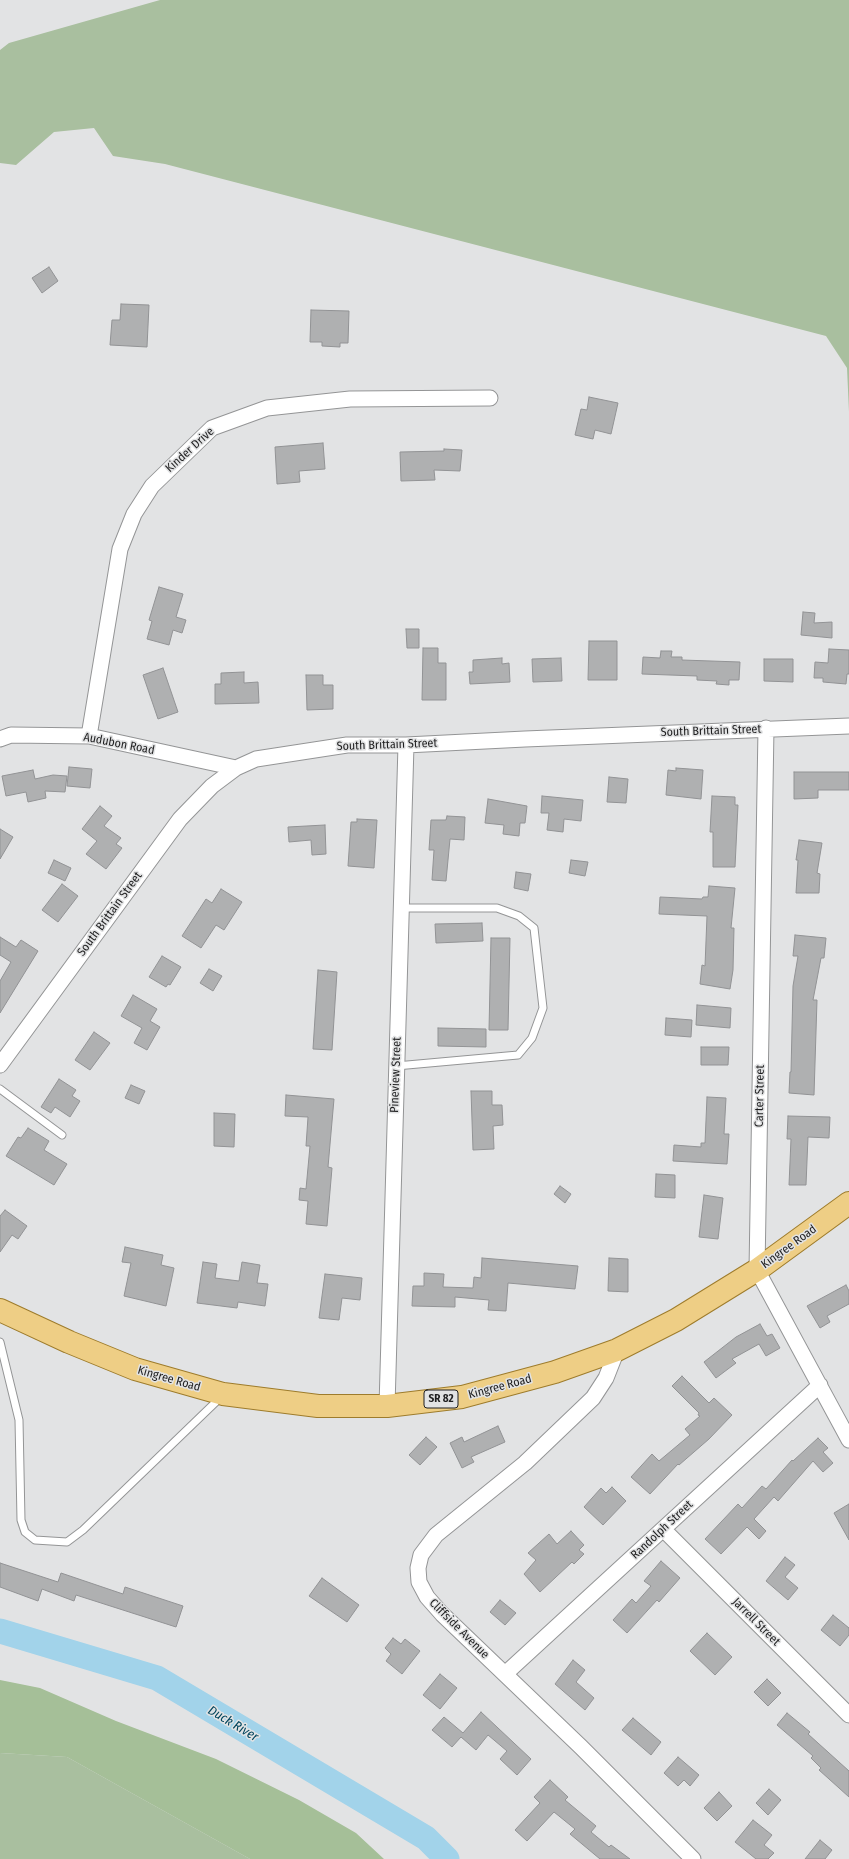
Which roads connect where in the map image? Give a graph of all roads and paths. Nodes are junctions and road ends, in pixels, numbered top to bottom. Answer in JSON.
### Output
{"nodes":[{"id":1,"x":490,"y":398,"type":"dead end"},
{"id":2,"x":849,"y":726,"type":"edge"},
{"id":3,"x":766,"y":728,"type":"junction"},
{"id":4,"x":89,"y":736,"type":"junction"},
{"id":5,"x":0,"y":739,"type":"edge"},
{"id":6,"x":406,"y":745,"type":"junction"},
{"id":7,"x":236,"y":768,"type":"junction"},
{"id":8,"x":401,"y":908,"type":"junction"},
{"id":9,"x":0,"y":1064,"type":"edge"},
{"id":10,"x":396,"y":1066,"type":"junction"},
{"id":11,"x":0,"y":1090,"type":"edge"},
{"id":12,"x":62,"y":1135,"type":"dead end"},
{"id":13,"x":849,"y":1203,"type":"edge"},
{"id":14,"x":758,"y":1270,"type":"junction"},
{"id":15,"x":0,"y":1310,"type":"edge"},
{"id":16,"x":0,"y":1342,"type":"edge"},
{"id":17,"x":617,"y":1350,"type":"junction"},
{"id":18,"x":820,"y":1385,"type":"junction"},
{"id":19,"x":223,"y":1394,"type":"junction"},
{"id":20,"x":387,"y":1406,"type":"junction"},
{"id":21,"x":849,"y":1440,"type":"edge"},
{"id":22,"x":663,"y":1528,"type":"junction"},
{"id":23,"x":504,"y":1674,"type":"junction"},
{"id":24,"x":849,"y":1715,"type":"edge"},
{"id":25,"x":694,"y":1859,"type":"edge"}],
"edges":[{"from":1,"to":4,"type":"street","name":"Kinder Drive"},
{"from":2,"to":3,"type":"street","name":"South Brittain Street"},
{"from":3,"to":6,"type":"street","name":"South Brittain Street"},
{"from":3,"to":14,"type":"street","name":"Carter Street"},
{"from":4,"to":5,"type":"street","name":"Audubon Road"},
{"from":4,"to":7,"type":"street","name":"Audubon Road"},
{"from":6,"to":7,"type":"street","name":"South Brittain Street"},
{"from":6,"to":8,"type":"street","name":"Pineview Street"},
{"from":7,"to":9,"type":"street","name":"South Brittain Street"},
{"from":8,"to":10,"type":"street","name":"Pineview Street"},
{"from":8,"to":10,"type":"lane"},
{"from":10,"to":20,"type":"street","name":"Pineview Street"},
{"from":11,"to":12,"type":"lane"},
{"from":13,"to":14,"type":"main road","name":"Kingree Road","number":"SR 82"},
{"from":14,"to":17,"type":"main road","name":"Kingree Road","number":"SR 82"},
{"from":14,"to":18,"type":"street","name":"Carter Street"},
{"from":15,"to":19,"type":"main road","name":"Kingree Road","number":"SR 82"},
{"from":16,"to":19,"type":"lane"},
{"from":17,"to":20,"type":"main road","name":"Kingree Road","number":"SR 82"},
{"from":17,"to":23,"type":"street","name":"Cliffside Avenue"},
{"from":18,"to":21,"type":"street","name":"Carter Street"},
{"from":18,"to":22,"type":"street","name":"Randolph Street"},
{"from":19,"to":20,"type":"main road","name":"Kingree Road","number":"SR 82"},
{"from":22,"to":23,"type":"street","name":"Randolph Street"},
{"from":22,"to":24,"type":"street","name":"Jarrell Street"},
{"from":23,"to":25,"type":"street","name":"Cliffside Avenue"}]}
